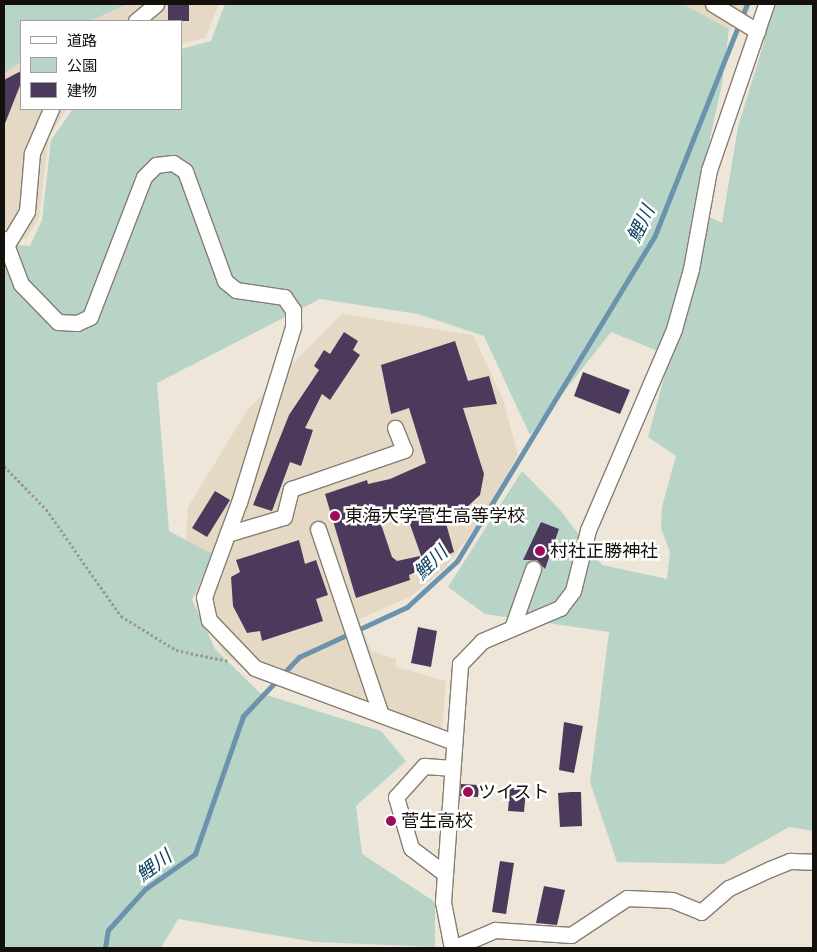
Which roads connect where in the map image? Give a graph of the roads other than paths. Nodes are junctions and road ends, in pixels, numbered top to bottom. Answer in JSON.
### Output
{"nodes":[{"id":1,"x":156,"y":4,"type":"edge"},
{"id":2,"x":766,"y":4,"type":"edge"},
{"id":3,"x":716,"y":6,"type":"edge"},
{"id":4,"x":137,"y":20,"type":"edge"},
{"id":5,"x":754,"y":29,"type":"junction"},
{"id":6,"x":51,"y":110,"type":"edge"},
{"id":7,"x":6,"y":241,"type":"edge"},
{"id":8,"x":395,"y":428,"type":"dead end"},
{"id":9,"x":318,"y":528,"type":"dead end"},
{"id":10,"x":227,"y":534,"type":"junction"},
{"id":11,"x":532,"y":569,"type":"dead end"},
{"id":12,"x":512,"y":628,"type":"junction"},
{"id":13,"x":381,"y":715,"type":"junction"},
{"id":14,"x":451,"y":741,"type":"junction"},
{"id":15,"x":450,"y":768,"type":"junction"},
{"id":16,"x":813,"y":862,"type":"edge"},
{"id":17,"x":444,"y":873,"type":"junction"},
{"id":18,"x":452,"y":948,"type":"edge"}],
"edges":[{"from":1,"to":4,"type":"street"},
{"from":2,"to":5,"type":"street"},
{"from":3,"to":5,"type":"street"},
{"from":5,"to":12,"type":"street"},
{"from":6,"to":7,"type":"street"},
{"from":7,"to":10,"type":"street"},
{"from":8,"to":10,"type":"street"},
{"from":9,"to":13,"type":"street"},
{"from":10,"to":13,"type":"street"},
{"from":11,"to":12,"type":"street"},
{"from":12,"to":14,"type":"street"},
{"from":13,"to":14,"type":"street"},
{"from":14,"to":15,"type":"street"},
{"from":15,"to":17,"type":"street"},
{"from":15,"to":17,"type":"street"},
{"from":16,"to":18,"type":"street"},
{"from":17,"to":18,"type":"street"}]}
